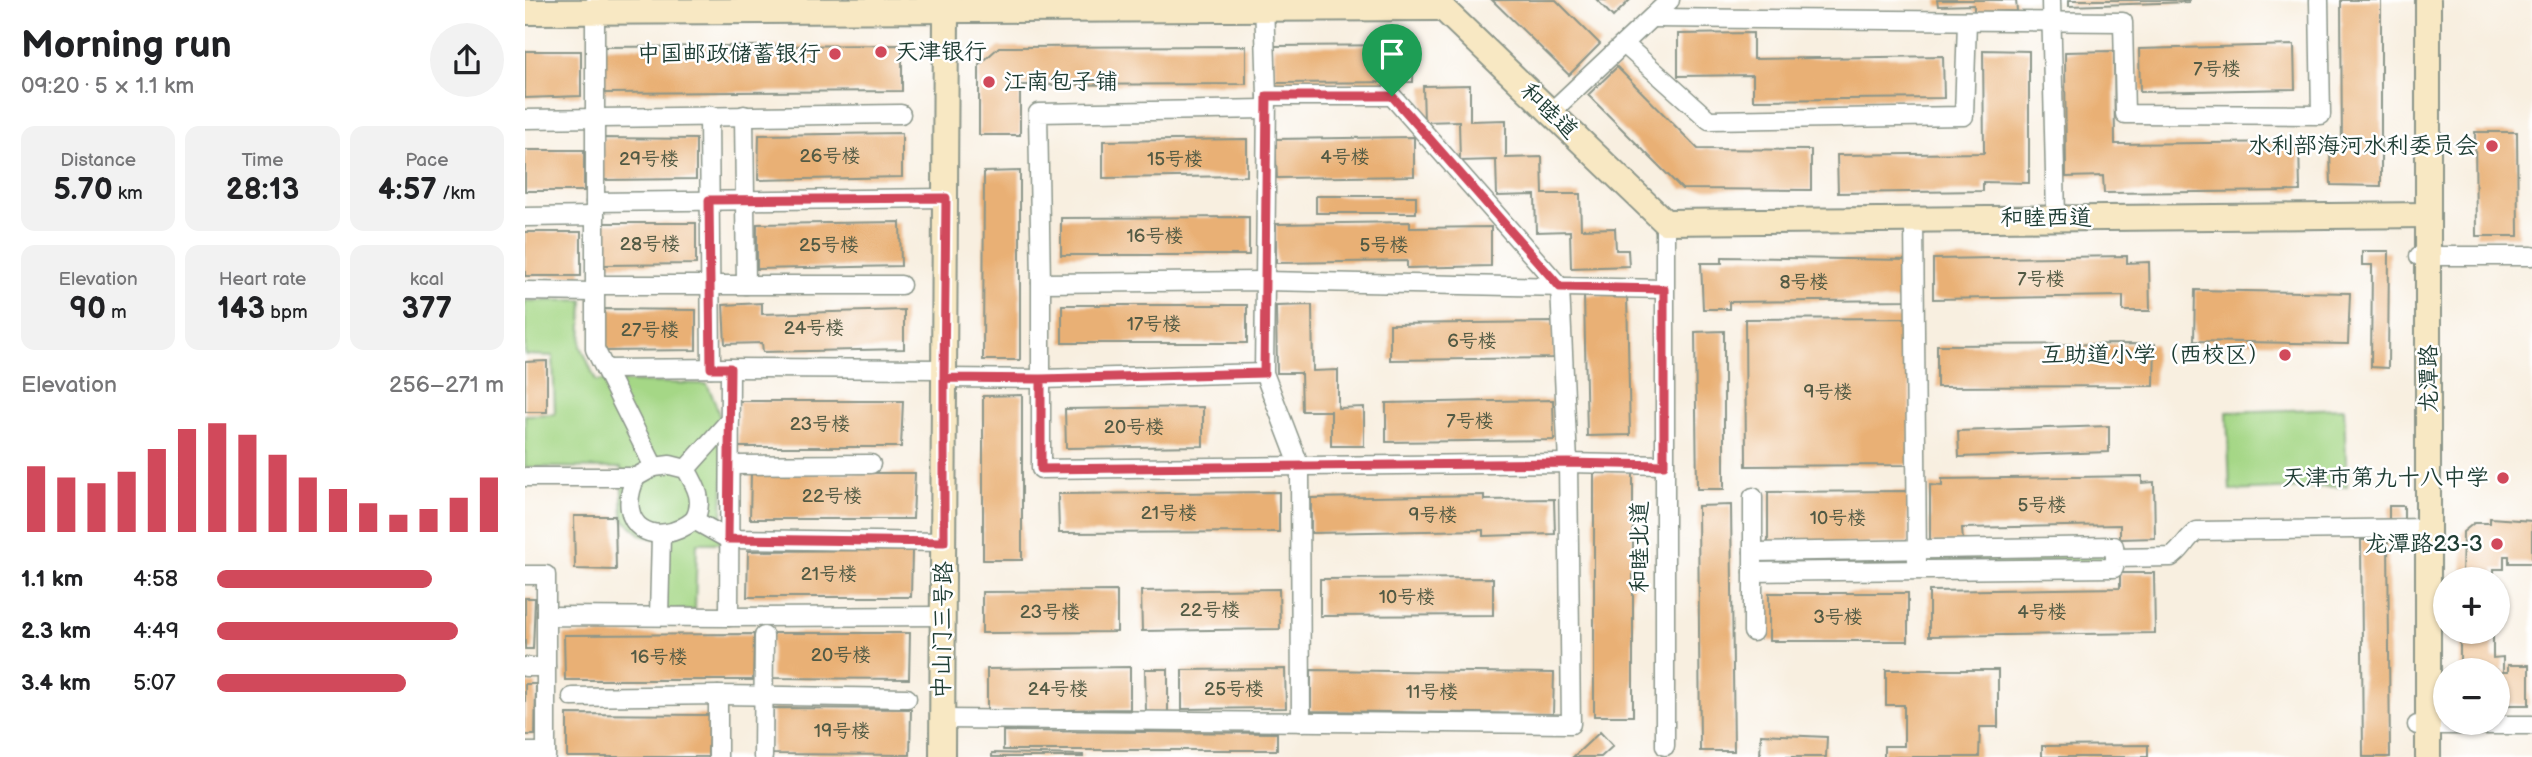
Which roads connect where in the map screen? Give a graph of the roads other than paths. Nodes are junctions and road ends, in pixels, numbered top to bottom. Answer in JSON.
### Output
{"nodes":[{"id":1,"x":1670,"y":0,"type":"edge"},
{"id":2,"x":2051,"y":0,"type":"edge"},
{"id":3,"x":2319,"y":0,"type":"edge"},
{"id":4,"x":2420,"y":0,"type":"edge"},
{"id":5,"x":2428,"y":0,"type":"edge"},
{"id":6,"x":1436,"y":2,"type":"edge"},
{"id":7,"x":525,"y":4,"type":"edge"},
{"id":8,"x":947,"y":4,"type":"edge"},
{"id":9,"x":1032,"y":4,"type":"edge"},
{"id":10,"x":1264,"y":6,"type":"junction"},
{"id":11,"x":595,"y":7,"type":"junction"},
{"id":12,"x":525,"y":12,"type":"edge"},
{"id":13,"x":1652,"y":18,"type":"junction"},
{"id":14,"x":2051,"y":20,"type":"junction"},
{"id":15,"x":1967,"y":21,"type":"junction"},
{"id":16,"x":1624,"y":44,"type":"junction"},
{"id":17,"x":1266,"y":103,"type":"junction"},
{"id":18,"x":1550,"y":113,"type":"junction"},
{"id":19,"x":901,"y":114,"type":"dead end"},
{"id":20,"x":709,"y":115,"type":"junction"},
{"id":21,"x":744,"y":115,"type":"junction"},
{"id":22,"x":596,"y":117,"type":"junction"},
{"id":23,"x":525,"y":119,"type":"edge"},
{"id":24,"x":946,"y":198,"type":"junction"},
{"id":25,"x":709,"y":200,"type":"junction"},
{"id":26,"x":745,"y":200,"type":"junction"},
{"id":27,"x":595,"y":209,"type":"junction"},
{"id":28,"x":2424,"y":215,"type":"junction"},
{"id":29,"x":525,"y":217,"type":"edge"},
{"id":30,"x":2056,"y":218,"type":"junction"},
{"id":31,"x":1914,"y":219,"type":"junction"},
{"id":32,"x":1665,"y":222,"type":"junction"},
{"id":33,"x":2424,"y":256,"type":"junction"},
{"id":34,"x":2532,"y":256,"type":"edge"},
{"id":35,"x":1264,"y":281,"type":"junction"},
{"id":36,"x":1041,"y":283,"type":"junction"},
{"id":37,"x":746,"y":285,"type":"junction"},
{"id":38,"x":901,"y":285,"type":"dead end"},
{"id":39,"x":710,"y":286,"type":"junction"},
{"id":40,"x":1560,"y":287,"type":"junction"},
{"id":41,"x":595,"y":288,"type":"junction"},
{"id":42,"x":1664,"y":289,"type":"junction"},
{"id":43,"x":525,"y":291,"type":"edge"},
{"id":44,"x":711,"y":368,"type":"junction"},
{"id":45,"x":730,"y":368,"type":"junction"},
{"id":46,"x":605,"y":369,"type":"junction"},
{"id":47,"x":944,"y":373,"type":"junction"},
{"id":48,"x":1264,"y":373,"type":"junction"},
{"id":49,"x":1041,"y":379,"type":"junction"},
{"id":50,"x":730,"y":420,"type":"junction"},
{"id":51,"x":1568,"y":463,"type":"junction"},
{"id":52,"x":871,"y":464,"type":"dead end"},
{"id":53,"x":730,"y":465,"type":"junction"},
{"id":54,"x":1664,"y":465,"type":"junction"},
{"id":55,"x":654,"y":467,"type":"junction"},
{"id":56,"x":1300,"y":467,"type":"junction"},
{"id":57,"x":685,"y":469,"type":"junction"},
{"id":58,"x":525,"y":477,"type":"edge"},
{"id":59,"x":636,"y":477,"type":"junction"},
{"id":60,"x":1753,"y":497,"type":"dead end"},
{"id":61,"x":694,"y":520,"type":"junction"},
{"id":62,"x":2423,"y":528,"type":"junction"},
{"id":63,"x":661,"y":535,"type":"junction"},
{"id":64,"x":728,"y":539,"type":"junction"},
{"id":65,"x":944,"y":542,"type":"junction"},
{"id":66,"x":1917,"y":550,"type":"junction"},
{"id":67,"x":1753,"y":552,"type":"junction"},
{"id":68,"x":2115,"y":558,"type":"junction"},
{"id":69,"x":1917,"y":570,"type":"junction"},
{"id":70,"x":1753,"y":572,"type":"junction"},
{"id":71,"x":525,"y":575,"type":"edge"},
{"id":72,"x":546,"y":616,"type":"junction"},
{"id":73,"x":659,"y":616,"type":"junction"},
{"id":74,"x":729,"y":617,"type":"junction"},
{"id":75,"x":943,"y":617,"type":"junction"},
{"id":76,"x":1753,"y":632,"type":"dead end"},
{"id":77,"x":764,"y":636,"type":"dead end"},
{"id":78,"x":525,"y":667,"type":"edge"},
{"id":79,"x":546,"y":667,"type":"junction"},
{"id":80,"x":718,"y":695,"type":"junction"},
{"id":81,"x":763,"y":695,"type":"junction"},
{"id":82,"x":572,"y":696,"type":"dead end"},
{"id":83,"x":907,"y":698,"type":"dead end"},
{"id":84,"x":942,"y":719,"type":"junction"},
{"id":85,"x":1301,"y":722,"type":"junction"},
{"id":86,"x":2423,"y":725,"type":"junction"},
{"id":87,"x":2532,"y":725,"type":"edge"},
{"id":88,"x":1665,"y":746,"type":"dead end"},
{"id":89,"x":525,"y":752,"type":"edge"},
{"id":90,"x":546,"y":755,"type":"edge"},
{"id":91,"x":718,"y":757,"type":"edge"},
{"id":92,"x":762,"y":757,"type":"edge"},
{"id":93,"x":942,"y":757,"type":"edge"},
{"id":94,"x":2417,"y":757,"type":"edge"},
{"id":95,"x":2428,"y":757,"type":"edge"}],
"edges":[{"from":1,"to":13,"type":"street"},
{"from":2,"to":14,"type":"street"},
{"from":3,"to":14,"type":"street"},
{"from":4,"to":28,"type":"street","name":"龙潭路"},
{"from":5,"to":28,"type":"street","name":"龙潭路"},
{"from":6,"to":10,"type":"street"},
{"from":6,"to":18,"type":"street","name":"和睦道"},
{"from":7,"to":11,"type":"street"},
{"from":8,"to":9,"type":"street"},
{"from":8,"to":11,"type":"street"},
{"from":8,"to":24,"type":"street","name":"中山门三号路"},
{"from":9,"to":10,"type":"street"},
{"from":10,"to":17,"type":"street"},
{"from":11,"to":12,"type":"street"},
{"from":11,"to":22,"type":"street"},
{"from":13,"to":15,"type":"street"},
{"from":13,"to":16,"type":"street"},
{"from":14,"to":15,"type":"street"},
{"from":14,"to":30,"type":"street"},
{"from":15,"to":16,"type":"street"},
{"from":16,"to":18,"type":"street"},
{"from":17,"to":35,"type":"street"},
{"from":17,"to":36,"type":"street"},
{"from":17,"to":40,"type":"street"},
{"from":18,"to":32,"type":"street","name":"和睦道"},
{"from":19,"to":21,"type":"street"},
{"from":20,"to":21,"type":"street"},
{"from":20,"to":22,"type":"street"},
{"from":20,"to":25,"type":"street"},
{"from":21,"to":26,"type":"street"},
{"from":22,"to":23,"type":"street"},
{"from":22,"to":27,"type":"street"},
{"from":24,"to":26,"type":"street"},
{"from":24,"to":47,"type":"street","name":"中山门三号路"},
{"from":25,"to":26,"type":"street"},
{"from":25,"to":27,"type":"street"},
{"from":25,"to":39,"type":"street"},
{"from":26,"to":37,"type":"street"},
{"from":27,"to":29,"type":"street"},
{"from":27,"to":41,"type":"street"},
{"from":28,"to":30,"type":"street","name":"和睦西道"},
{"from":28,"to":33,"type":"street","name":"龙潭路"},
{"from":30,"to":31,"type":"street","name":"和睦西道"},
{"from":31,"to":32,"type":"street","name":"和睦西道"},
{"from":31,"to":66,"type":"street"},
{"from":32,"to":42,"type":"street","name":"和睦北道"},
{"from":33,"to":34,"type":"street"},
{"from":33,"to":62,"type":"street","name":"龙潭路"},
{"from":35,"to":36,"type":"street"},
{"from":35,"to":40,"type":"street"},
{"from":35,"to":48,"type":"street"},
{"from":36,"to":49,"type":"street"},
{"from":37,"to":38,"type":"street"},
{"from":37,"to":39,"type":"street"},
{"from":39,"to":41,"type":"street"},
{"from":39,"to":44,"type":"street"},
{"from":40,"to":42,"type":"street"},
{"from":40,"to":51,"type":"street"},
{"from":41,"to":43,"type":"street"},
{"from":41,"to":46,"type":"street"},
{"from":42,"to":54,"type":"street","name":"和睦北道"},
{"from":44,"to":45,"type":"street"},
{"from":44,"to":46,"type":"street"},
{"from":45,"to":47,"type":"street"},
{"from":45,"to":50,"type":"street"},
{"from":46,"to":55,"type":"street"},
{"from":47,"to":49,"type":"street"},
{"from":47,"to":65,"type":"street","name":"中山门三号路"},
{"from":48,"to":49,"type":"street"},
{"from":48,"to":56,"type":"street"},
{"from":49,"to":56,"type":"street"},
{"from":50,"to":53,"type":"street"},
{"from":50,"to":57,"type":"street"},
{"from":51,"to":54,"type":"street"},
{"from":51,"to":56,"type":"street"},
{"from":51,"to":85,"type":"street"},
{"from":52,"to":53,"type":"street"},
{"from":53,"to":64,"type":"street"},
{"from":54,"to":88,"type":"street","name":"和睦北道"},
{"from":55,"to":57,"type":"street"},
{"from":55,"to":59,"type":"street"},
{"from":56,"to":85,"type":"street"},
{"from":57,"to":61,"type":"street"},
{"from":58,"to":59,"type":"street"},
{"from":59,"to":63,"type":"street"},
{"from":60,"to":67,"type":"street"},
{"from":61,"to":63,"type":"street"},
{"from":61,"to":64,"type":"street"},
{"from":62,"to":68,"type":"street"},
{"from":62,"to":86,"type":"street","name":"龙潭路"},
{"from":63,"to":73,"type":"street"},
{"from":64,"to":65,"type":"street"},
{"from":64,"to":74,"type":"street"},
{"from":65,"to":75,"type":"street","name":"中山门三号路"},
{"from":66,"to":67,"type":"street"},
{"from":66,"to":68,"type":"street"},
{"from":66,"to":69,"type":"street"},
{"from":67,"to":70,"type":"street"},
{"from":68,"to":69,"type":"street"},
{"from":69,"to":70,"type":"street"},
{"from":70,"to":76,"type":"street"},
{"from":71,"to":72,"type":"street"},
{"from":72,"to":73,"type":"street"},
{"from":72,"to":79,"type":"street"},
{"from":73,"to":74,"type":"street"},
{"from":74,"to":75,"type":"street"},
{"from":75,"to":84,"type":"street","name":"中山门三号路"},
{"from":77,"to":81,"type":"street"},
{"from":78,"to":79,"type":"street"},
{"from":79,"to":90,"type":"street"},
{"from":80,"to":81,"type":"street"},
{"from":80,"to":82,"type":"street"},
{"from":80,"to":91,"type":"street"},
{"from":81,"to":83,"type":"street"},
{"from":81,"to":92,"type":"street"},
{"from":84,"to":85,"type":"street"},
{"from":84,"to":93,"type":"street","name":"中山门三号路"},
{"from":86,"to":87,"type":"street"},
{"from":86,"to":94,"type":"street","name":"龙潭路"},
{"from":86,"to":95,"type":"street","name":"龙潭路"},
{"from":89,"to":90,"type":"street"}]}
